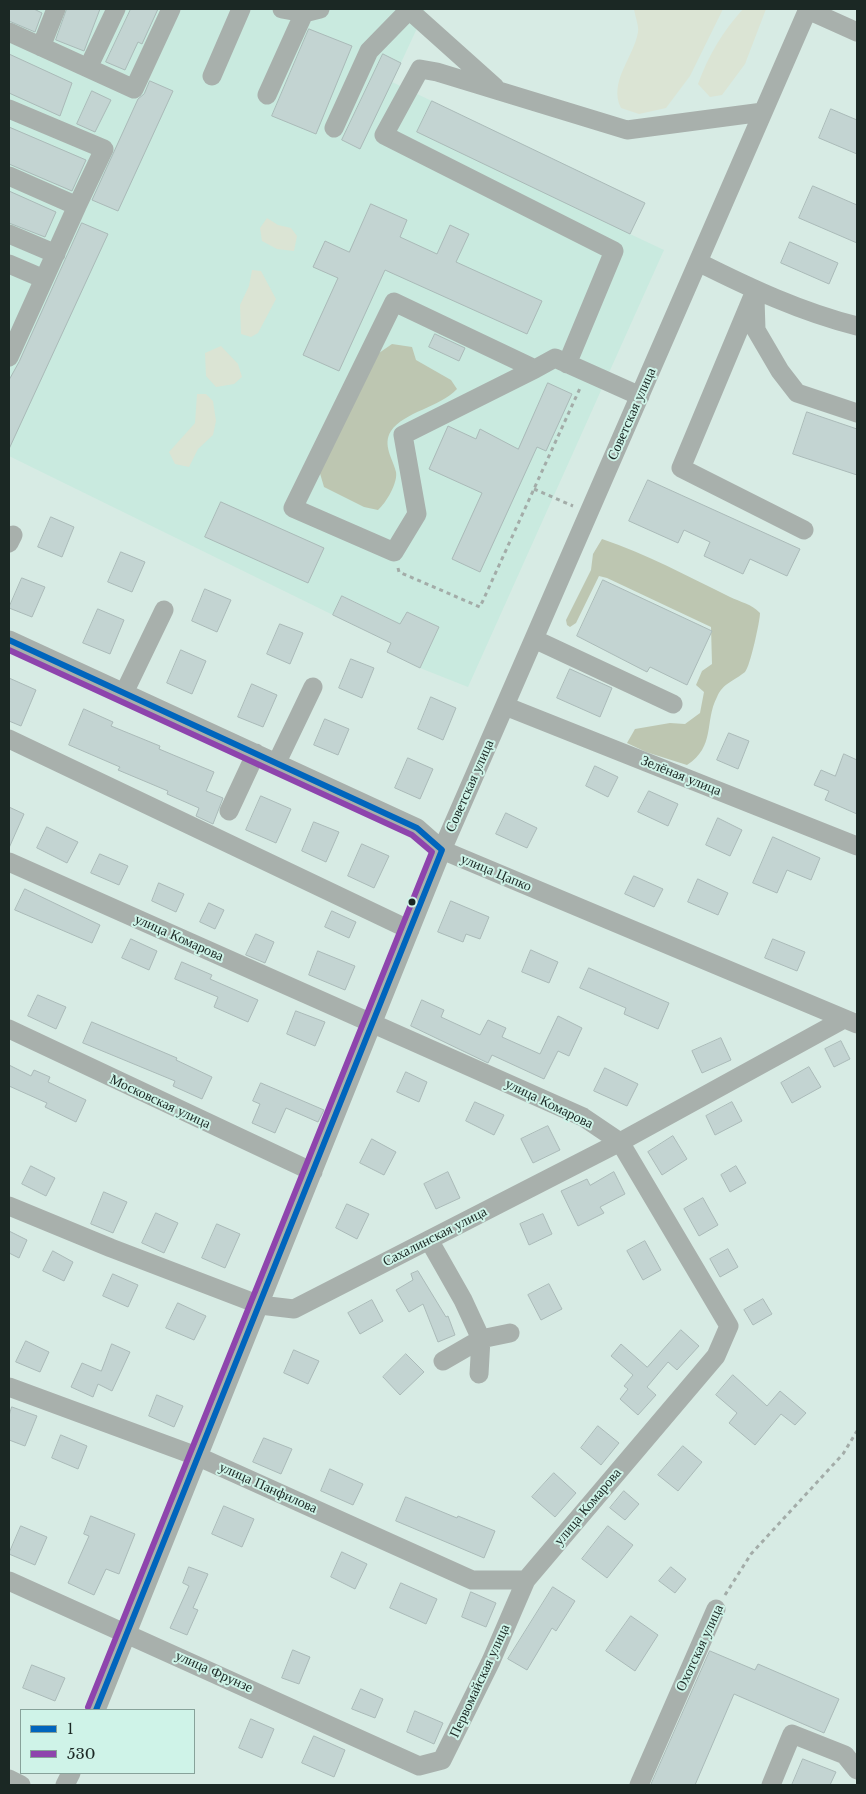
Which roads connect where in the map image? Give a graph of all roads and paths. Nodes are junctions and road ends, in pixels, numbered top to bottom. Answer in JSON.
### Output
{"nodes":[{"id":1,"x":56,"y":9,"type":"edge"},
{"id":2,"x":116,"y":9,"type":"edge"},
{"id":3,"x":171,"y":9,"type":"edge"},
{"id":4,"x":241,"y":9,"type":"edge"},
{"id":5,"x":282,"y":9,"type":"edge"},
{"id":6,"x":408,"y":9,"type":"edge"},
{"id":7,"x":808,"y":9,"type":"edge"},
{"id":8,"x":312,"y":11,"type":"edge"},
{"id":9,"x":9,"y":32,"type":"edge"},
{"id":10,"x":857,"y":32,"type":"edge"},
{"id":11,"x":41,"y":47,"type":"junction"},
{"id":12,"x":88,"y":68,"type":"junction"},
{"id":13,"x":212,"y":76,"type":"dead end"},
{"id":14,"x":499,"y":91,"type":"junction"},
{"id":15,"x":267,"y":95,"type":"dead end"},
{"id":16,"x":9,"y":109,"type":"edge"},
{"id":17,"x":763,"y":112,"type":"junction"},
{"id":18,"x":334,"y":128,"type":"dead end"},
{"id":19,"x":9,"y":176,"type":"edge"},
{"id":20,"x":77,"y":206,"type":"junction"},
{"id":21,"x":9,"y":234,"type":"edge"},
{"id":22,"x":56,"y":254,"type":"junction"},
{"id":23,"x":698,"y":262,"type":"junction"},
{"id":24,"x":9,"y":264,"type":"edge"},
{"id":25,"x":44,"y":280,"type":"junction"},
{"id":26,"x":755,"y":291,"type":"junction"},
{"id":27,"x":857,"y":326,"type":"edge"},
{"id":28,"x":14,"y":330,"type":"edge"},
{"id":29,"x":9,"y":357,"type":"edge"},
{"id":30,"x":567,"y":364,"type":"junction"},
{"id":31,"x":535,"y":368,"type":"junction"},
{"id":32,"x":587,"y":373,"type":"junction"},
{"id":33,"x":640,"y":396,"type":"junction"},
{"id":34,"x":857,"y":413,"type":"edge"},
{"id":35,"x":534,"y":489,"type":"junction"},
{"id":36,"x":573,"y":506,"type":"dead end"},
{"id":37,"x":804,"y":530,"type":"dead end"},
{"id":38,"x":394,"y":552,"type":"junction"},
{"id":39,"x":164,"y":610,"type":"dead end"},
{"id":40,"x":534,"y":639,"type":"junction"},
{"id":41,"x":9,"y":640,"type":"edge"},
{"id":42,"x":313,"y":687,"type":"dead end"},
{"id":43,"x":124,"y":693,"type":"junction"},
{"id":44,"x":673,"y":704,"type":"dead end"},
{"id":45,"x":504,"y":706,"type":"junction"},
{"id":46,"x":9,"y":739,"type":"edge"},
{"id":47,"x":256,"y":753,"type":"junction"},
{"id":48,"x":277,"y":762,"type":"junction"},
{"id":49,"x":229,"y":810,"type":"dead end"},
{"id":50,"x":857,"y":846,"type":"edge"},
{"id":51,"x":442,"y":850,"type":"junction"},
{"id":52,"x":9,"y":862,"type":"edge"},
{"id":53,"x":410,"y":930,"type":"junction"},
{"id":54,"x":851,"y":1021,"type":"edge"},
{"id":55,"x":372,"y":1023,"type":"junction"},
{"id":56,"x":9,"y":1029,"type":"edge"},
{"id":57,"x":620,"y":1142,"type":"junction"},
{"id":58,"x":313,"y":1172,"type":"junction"},
{"id":59,"x":9,"y":1206,"type":"edge"},
{"id":60,"x":428,"y":1240,"type":"junction"},
{"id":61,"x":260,"y":1305,"type":"junction"},
{"id":62,"x":510,"y":1333,"type":"dead end"},
{"id":63,"x":481,"y":1339,"type":"junction"},
{"id":64,"x":443,"y":1362,"type":"dead end"},
{"id":65,"x":479,"y":1374,"type":"dead end"},
{"id":66,"x":9,"y":1388,"type":"edge"},
{"id":67,"x":857,"y":1431,"type":"edge"},
{"id":68,"x":199,"y":1457,"type":"junction"},
{"id":69,"x":526,"y":1580,"type":"junction"},
{"id":70,"x":9,"y":1581,"type":"edge"},
{"id":71,"x":716,"y":1608,"type":"joint"},
{"id":72,"x":128,"y":1633,"type":"junction"},
{"id":73,"x":96,"y":1709,"type":"edge"},
{"id":74,"x":419,"y":1766,"type":"joint"},
{"id":75,"x":857,"y":1770,"type":"edge"},
{"id":76,"x":857,"y":1775,"type":"edge"},
{"id":77,"x":9,"y":1779,"type":"edge"},
{"id":78,"x":21,"y":1785,"type":"edge"},
{"id":79,"x":639,"y":1785,"type":"edge"},
{"id":80,"x":771,"y":1785,"type":"edge"},
{"id":81,"x":853,"y":1785,"type":"edge"}],
"edges":[{"from":1,"to":11,"type":"street"},
{"from":2,"to":12,"type":"street"},
{"from":3,"to":12,"type":"street"},
{"from":4,"to":13,"type":"street"},
{"from":5,"to":8,"type":"street"},
{"from":6,"to":14,"type":"street"},
{"from":6,"to":18,"type":"street"},
{"from":7,"to":10,"type":"street"},
{"from":7,"to":17,"type":"street","name":"Советская улица"},
{"from":8,"to":15,"type":"street"},
{"from":9,"to":11,"type":"street"},
{"from":11,"to":12,"type":"street"},
{"from":14,"to":17,"type":"street"},
{"from":14,"to":30,"type":"street"},
{"from":16,"to":20,"type":"street"},
{"from":17,"to":23,"type":"street","name":"Советская улица"},
{"from":19,"to":20,"type":"street"},
{"from":20,"to":22,"type":"street"},
{"from":21,"to":22,"type":"street"},
{"from":22,"to":25,"type":"street"},
{"from":23,"to":26,"type":"street"},
{"from":23,"to":33,"type":"street","name":"Советская улица"},
{"from":24,"to":25,"type":"street"},
{"from":25,"to":28,"type":"street"},
{"from":26,"to":27,"type":"street"},
{"from":26,"to":34,"type":"street"},
{"from":26,"to":37,"type":"street"},
{"from":28,"to":29,"type":"street"},
{"from":30,"to":31,"type":"street"},
{"from":30,"to":32,"type":"street"},
{"from":31,"to":38,"type":"street"},
{"from":31,"to":38,"type":"street"},
{"from":32,"to":33,"type":"street"},
{"from":32,"to":35,"type":"path"},
{"from":33,"to":40,"type":"street","name":"Советская улица"},
{"from":35,"to":36,"type":"path"},
{"from":35,"to":38,"type":"path"},
{"from":39,"to":43,"type":"street"},
{"from":40,"to":44,"type":"street"},
{"from":40,"to":45,"type":"street","name":"Советская улица"},
{"from":41,"to":43,"type":"street","name":"улица Цапко"},
{"from":42,"to":48,"type":"street"},
{"from":43,"to":47,"type":"street","name":"улица Цапко"},
{"from":45,"to":50,"type":"street","name":"Зелёная улица"},
{"from":45,"to":51,"type":"street","name":"Советская улица"},
{"from":46,"to":53,"type":"street"},
{"from":47,"to":48,"type":"street","name":"улица Цапко"},
{"from":47,"to":49,"type":"street"},
{"from":48,"to":51,"type":"street","name":"улица Цапко"},
{"from":51,"to":53,"type":"street","name":"Советская улица"},
{"from":51,"to":54,"type":"street","name":"улица Цапко"},
{"from":52,"to":55,"type":"street","name":"улица Комарова"},
{"from":53,"to":55,"type":"street","name":"Советская улица"},
{"from":54,"to":57,"type":"street","name":"Сахалинская улица"},
{"from":55,"to":57,"type":"street","name":"улица Комарова"},
{"from":55,"to":58,"type":"street","name":"Советская улица"},
{"from":56,"to":58,"type":"street","name":"Московская улица"},
{"from":57,"to":60,"type":"street","name":"Сахалинская улица"},
{"from":57,"to":69,"type":"street","name":"улица Комарова"},
{"from":58,"to":61,"type":"street","name":"Советская улица"},
{"from":59,"to":61,"type":"street","name":"Сахалинская улица"},
{"from":60,"to":61,"type":"street","name":"Сахалинская улица"},
{"from":60,"to":63,"type":"street"},
{"from":61,"to":68,"type":"street","name":"Советская улица"},
{"from":62,"to":63,"type":"street"},
{"from":63,"to":64,"type":"street"},
{"from":63,"to":65,"type":"street"},
{"from":66,"to":68,"type":"street","name":"улица Панфилова"},
{"from":67,"to":71,"type":"path","name":"Охотская улица"},
{"from":68,"to":69,"type":"street","name":"улица Панфилова"},
{"from":68,"to":72,"type":"street","name":"Советская улица"},
{"from":69,"to":74,"type":"street","name":"Первомайская улица"},
{"from":70,"to":72,"type":"street","name":"улица Фрунзе"},
{"from":71,"to":79,"type":"street","name":"Охотская улица"},
{"from":72,"to":73,"type":"street","name":"Советская улица"},
{"from":72,"to":74,"type":"street","name":"улица Фрунзе"},
{"from":75,"to":80,"type":"street"},
{"from":76,"to":81,"type":"street"},
{"from":77,"to":78,"type":"street"}]}
